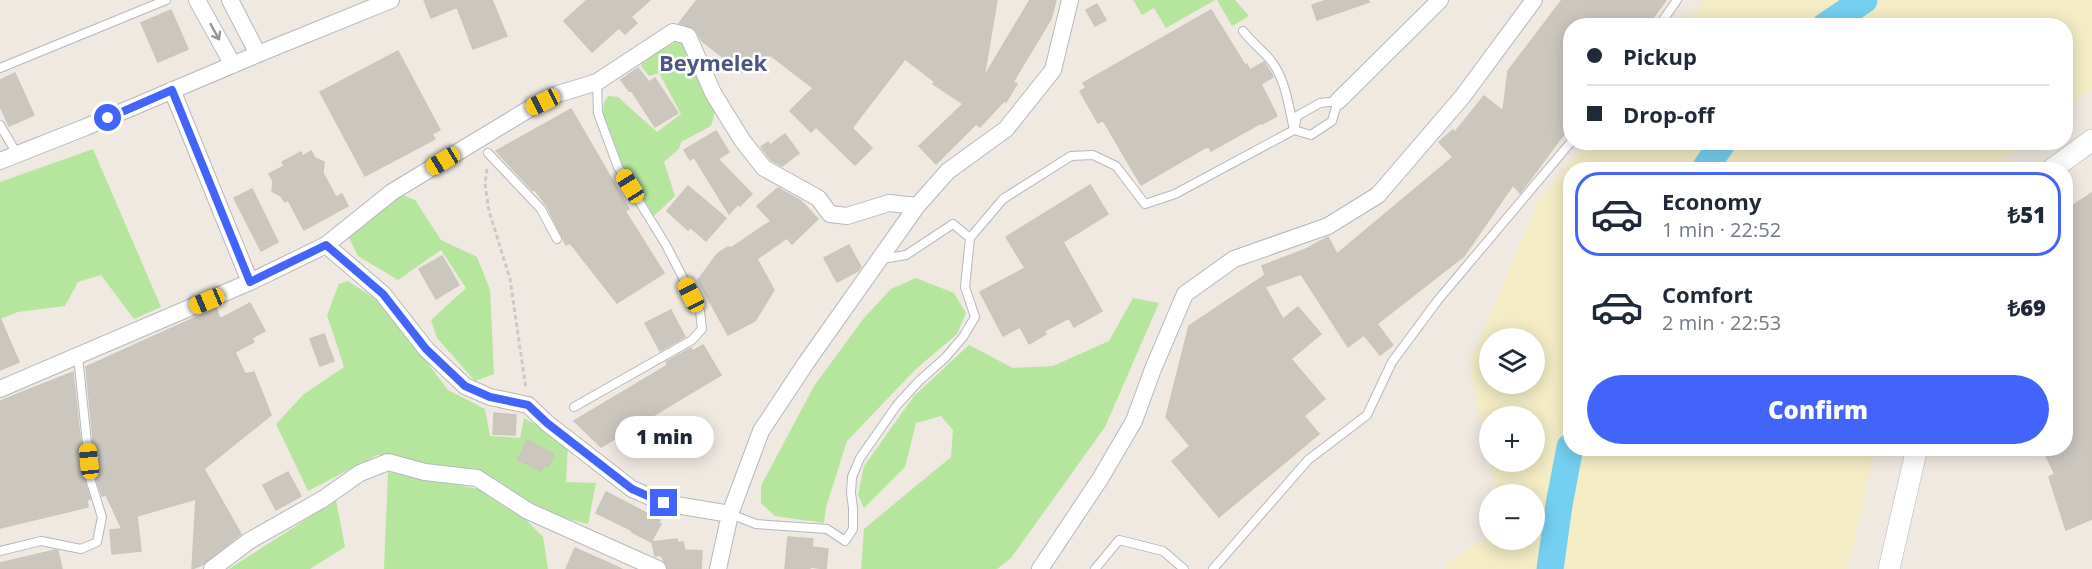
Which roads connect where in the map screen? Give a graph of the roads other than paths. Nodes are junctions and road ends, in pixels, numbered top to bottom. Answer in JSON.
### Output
{"nodes":[{"id":1,"x":166,"y":0,"type":"edge"},
{"id":2,"x":197,"y":0,"type":"edge"},
{"id":3,"x":230,"y":0,"type":"edge"},
{"id":4,"x":391,"y":0,"type":"edge"},
{"id":5,"x":1070,"y":0,"type":"edge"},
{"id":6,"x":1534,"y":0,"type":"edge"},
{"id":7,"x":1677,"y":0,"type":"edge"},
{"id":8,"x":1437,"y":1,"type":"edge"},
{"id":9,"x":1665,"y":18,"type":"edge"},
{"id":10,"x":1243,"y":31,"type":"dead end"},
{"id":11,"x":258,"y":54,"type":"junction"},
{"id":12,"x":233,"y":65,"type":"junction"},
{"id":13,"x":0,"y":68,"type":"edge"},
{"id":14,"x":597,"y":82,"type":"junction"},
{"id":15,"x":172,"y":90,"type":"junction"},
{"id":16,"x":1338,"y":101,"type":"junction"},
{"id":17,"x":0,"y":125,"type":"edge"},
{"id":18,"x":1294,"y":130,"type":"junction"},
{"id":19,"x":2092,"y":140,"type":"edge"},
{"id":20,"x":1564,"y":150,"type":"edge"},
{"id":21,"x":488,"y":153,"type":"road end"},
{"id":22,"x":17,"y":154,"type":"junction"},
{"id":23,"x":0,"y":161,"type":"edge"},
{"id":24,"x":2062,"y":162,"type":"edge"},
{"id":25,"x":917,"y":206,"type":"junction"},
{"id":26,"x":557,"y":238,"type":"dead end"},
{"id":27,"x":970,"y":238,"type":"junction"},
{"id":28,"x":326,"y":245,"type":"junction"},
{"id":29,"x":881,"y":259,"type":"junction"},
{"id":30,"x":250,"y":282,"type":"junction"},
{"id":31,"x":78,"y":356,"type":"junction"},
{"id":32,"x":0,"y":389,"type":"edge"},
{"id":33,"x":574,"y":407,"type":"dead end"},
{"id":34,"x":1915,"y":456,"type":"edge"},
{"id":35,"x":730,"y":514,"type":"junction"},
{"id":36,"x":0,"y":551,"type":"edge"},
{"id":37,"x":212,"y":569,"type":"edge"},
{"id":38,"x":658,"y":569,"type":"edge"},
{"id":39,"x":718,"y":569,"type":"edge"},
{"id":40,"x":1040,"y":569,"type":"edge"},
{"id":41,"x":1095,"y":569,"type":"edge"},
{"id":42,"x":1184,"y":569,"type":"edge"},
{"id":43,"x":1213,"y":569,"type":"edge"},
{"id":44,"x":1889,"y":569,"type":"edge"}],
"edges":[{"from":1,"to":13,"type":"lane"},
{"from":2,"to":12,"type":"street","one_way":true},
{"from":3,"to":11,"type":"street"},
{"from":4,"to":11,"type":"street"},
{"from":5,"to":25,"type":"street"},
{"from":6,"to":40,"type":"street"},
{"from":7,"to":9,"type":"lane"},
{"from":8,"to":16,"type":"street"},
{"from":10,"to":18,"type":"lane"},
{"from":11,"to":12,"type":"street"},
{"from":12,"to":15,"type":"street"},
{"from":14,"to":25,"type":"street"},
{"from":14,"to":28,"type":"street"},
{"from":14,"to":33,"type":"lane"},
{"from":15,"to":22,"type":"street"},
{"from":15,"to":30,"type":"street"},
{"from":16,"to":18,"type":"lane"},
{"from":16,"to":18,"type":"lane"},
{"from":17,"to":22,"type":"lane"},
{"from":18,"to":27,"type":"lane"},
{"from":19,"to":24,"type":"street"},
{"from":20,"to":43,"type":"lane"},
{"from":21,"to":26,"type":"lane"},
{"from":22,"to":23,"type":"street"},
{"from":25,"to":29,"type":"street"},
{"from":27,"to":29,"type":"lane"},
{"from":27,"to":35,"type":"lane"},
{"from":28,"to":30,"type":"street"},
{"from":28,"to":35,"type":"street"},
{"from":29,"to":35,"type":"street"},
{"from":30,"to":31,"type":"street"},
{"from":31,"to":32,"type":"street"},
{"from":31,"to":36,"type":"lane"},
{"from":34,"to":44,"type":"street"},
{"from":35,"to":39,"type":"street"},
{"from":37,"to":38,"type":"street"},
{"from":41,"to":42,"type":"lane"}]}
